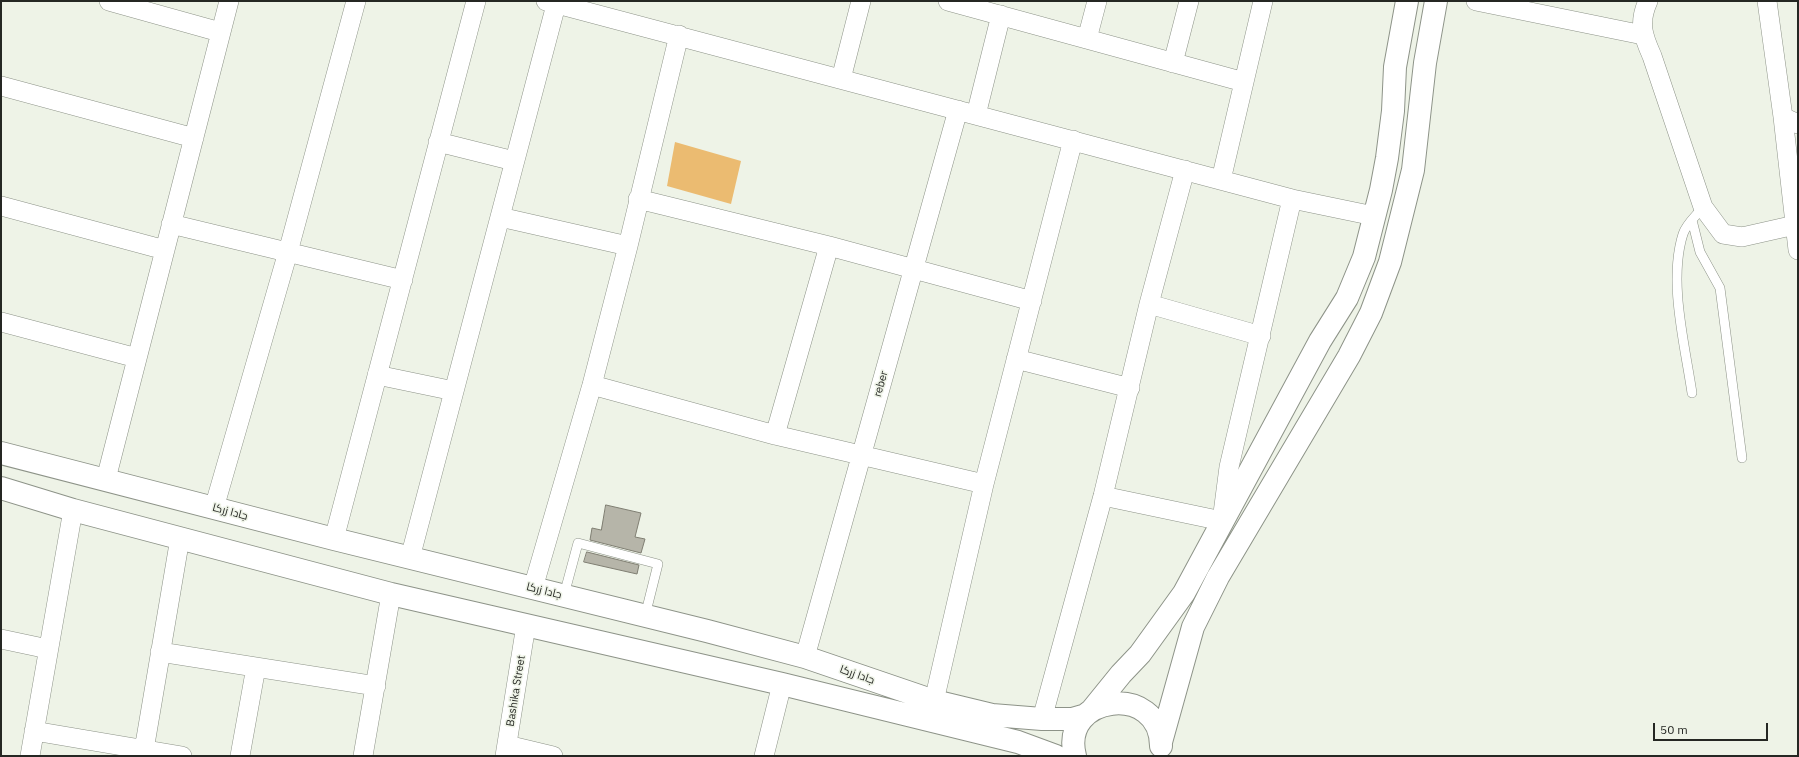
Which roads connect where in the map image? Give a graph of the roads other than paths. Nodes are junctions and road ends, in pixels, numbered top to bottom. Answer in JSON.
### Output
{"nodes":[{"id":1,"x":109,"y":1,"type":"edge"},
{"id":2,"x":228,"y":1,"type":"edge"},
{"id":3,"x":356,"y":1,"type":"edge"},
{"id":4,"x":476,"y":1,"type":"edge"},
{"id":5,"x":860,"y":1,"type":"edge"},
{"id":6,"x":948,"y":1,"type":"edge"},
{"id":7,"x":1097,"y":1,"type":"edge"},
{"id":8,"x":1189,"y":1,"type":"edge"},
{"id":9,"x":1262,"y":1,"type":"edge"},
{"id":10,"x":1407,"y":1,"type":"edge"},
{"id":11,"x":1436,"y":1,"type":"edge"},
{"id":12,"x":1476,"y":1,"type":"edge"},
{"id":13,"x":1648,"y":1,"type":"edge"},
{"id":14,"x":1767,"y":1,"type":"edge"},
{"id":15,"x":553,"y":2,"type":"edge"},
{"id":16,"x":1001,"y":16,"type":"junction"},
{"id":17,"x":220,"y":32,"type":"junction"},
{"id":18,"x":679,"y":35,"type":"junction"},
{"id":19,"x":1643,"y":35,"type":"junction"},
{"id":20,"x":1087,"y":39,"type":"junction"},
{"id":21,"x":1173,"y":63,"type":"junction"},
{"id":22,"x":841,"y":79,"type":"junction"},
{"id":23,"x":1244,"y":82,"type":"junction"},
{"id":24,"x":1,"y":86,"type":"edge"},
{"id":25,"x":958,"y":110,"type":"junction"},
{"id":26,"x":976,"y":115,"type":"junction"},
{"id":27,"x":1791,"y":120,"type":"edge"},
{"id":28,"x":194,"y":138,"type":"junction"},
{"id":29,"x":1073,"y":140,"type":"junction"},
{"id":30,"x":438,"y":142,"type":"junction"},
{"id":31,"x":514,"y":161,"type":"junction"},
{"id":32,"x":1185,"y":170,"type":"junction"},
{"id":33,"x":1221,"y":180,"type":"junction"},
{"id":34,"x":638,"y":199,"type":"junction"},
{"id":35,"x":1292,"y":199,"type":"junction"},
{"id":36,"x":1,"y":206,"type":"edge"},
{"id":37,"x":1698,"y":213,"type":"junction"},
{"id":38,"x":1374,"y":216,"type":"junction"},
{"id":39,"x":500,"y":217,"type":"junction"},
{"id":40,"x":172,"y":224,"type":"junction"},
{"id":41,"x":1796,"y":225,"type":"edge"},
{"id":42,"x":628,"y":246,"type":"junction"},
{"id":43,"x":830,"y":246,"type":"junction"},
{"id":44,"x":165,"y":250,"type":"junction"},
{"id":45,"x":1798,"y":250,"type":"edge"},
{"id":46,"x":288,"y":252,"type":"junction"},
{"id":47,"x":914,"y":269,"type":"junction"},
{"id":48,"x":402,"y":280,"type":"junction"},
{"id":49,"x":1032,"y":301,"type":"junction"},
{"id":50,"x":1149,"y":304,"type":"junction"},
{"id":51,"x":1,"y":322,"type":"edge"},
{"id":52,"x":1260,"y":336,"type":"junction"},
{"id":53,"x":137,"y":358,"type":"junction"},
{"id":54,"x":1016,"y":359,"type":"junction"},
{"id":55,"x":378,"y":375,"type":"junction"},
{"id":56,"x":592,"y":385,"type":"junction"},
{"id":57,"x":1130,"y":388,"type":"junction"},
{"id":58,"x":454,"y":390,"type":"junction"},
{"id":59,"x":1692,"y":393,"type":"dead end"},
{"id":60,"x":775,"y":434,"type":"junction"},
{"id":61,"x":1,"y":453,"type":"edge"},
{"id":62,"x":861,"y":455,"type":"junction"},
{"id":63,"x":1742,"y":458,"type":"dead end"},
{"id":64,"x":106,"y":479,"type":"junction"},
{"id":65,"x":984,"y":484,"type":"junction"},
{"id":66,"x":1,"y":488,"type":"edge"},
{"id":67,"x":1103,"y":496,"type":"junction"},
{"id":68,"x":214,"y":508,"type":"junction"},
{"id":69,"x":73,"y":510,"type":"junction"},
{"id":70,"x":1222,"y":521,"type":"junction"},
{"id":71,"x":180,"y":538,"type":"junction"},
{"id":72,"x":334,"y":539,"type":"junction"},
{"id":73,"x":410,"y":558,"type":"junction"},
{"id":74,"x":533,"y":588,"type":"junction"},
{"id":75,"x":392,"y":594,"type":"junction"},
{"id":76,"x":564,"y":596,"type":"junction"},
{"id":77,"x":644,"y":616,"type":"junction"},
{"id":78,"x":526,"y":625,"type":"junction"},
{"id":79,"x":707,"y":631,"type":"junction"},
{"id":80,"x":1,"y":639,"type":"edge"},
{"id":81,"x":48,"y":649,"type":"junction"},
{"id":82,"x":160,"y":652,"type":"junction"},
{"id":83,"x":805,"y":658,"type":"junction"},
{"id":84,"x":699,"y":665,"type":"junction"},
{"id":85,"x":256,"y":667,"type":"junction"},
{"id":86,"x":782,"y":684,"type":"junction"},
{"id":87,"x":376,"y":686,"type":"junction"},
{"id":88,"x":934,"y":701,"type":"junction"},
{"id":89,"x":1089,"y":713,"type":"junction"},
{"id":90,"x":1042,"y":719,"type":"junction"},
{"id":91,"x":34,"y":731,"type":"junction"},
{"id":92,"x":1160,"y":749,"type":"edge"},
{"id":93,"x":144,"y":750,"type":"junction"},
{"id":94,"x":506,"y":750,"type":"edge"},
{"id":95,"x":30,"y":756,"type":"edge"},
{"id":96,"x":182,"y":756,"type":"edge"},
{"id":97,"x":240,"y":756,"type":"edge"},
{"id":98,"x":363,"y":756,"type":"edge"},
{"id":99,"x":553,"y":756,"type":"edge"},
{"id":100,"x":764,"y":756,"type":"edge"},
{"id":101,"x":1056,"y":756,"type":"edge"},
{"id":102,"x":1075,"y":756,"type":"edge"}],
"edges":[{"from":1,"to":17,"type":"street"},
{"from":2,"to":17,"type":"street"},
{"from":3,"to":46,"type":"street"},
{"from":4,"to":30,"type":"street"},
{"from":5,"to":22,"type":"street"},
{"from":6,"to":16,"type":"street"},
{"from":7,"to":20,"type":"street"},
{"from":8,"to":21,"type":"street"},
{"from":9,"to":23,"type":"street"},
{"from":10,"to":38,"type":"main road"},
{"from":11,"to":92,"type":"main road"},
{"from":12,"to":19,"type":"street"},
{"from":13,"to":19,"type":"street"},
{"from":14,"to":27,"type":"street"},
{"from":15,"to":18,"type":"street"},
{"from":15,"to":31,"type":"street"},
{"from":16,"to":20,"type":"street"},
{"from":16,"to":26,"type":"street"},
{"from":17,"to":28,"type":"street"},
{"from":18,"to":22,"type":"street"},
{"from":18,"to":34,"type":"street"},
{"from":19,"to":37,"type":"street"},
{"from":20,"to":21,"type":"street"},
{"from":21,"to":23,"type":"street"},
{"from":22,"to":25,"type":"street"},
{"from":23,"to":33,"type":"street"},
{"from":24,"to":28,"type":"street"},
{"from":25,"to":26,"type":"street"},
{"from":25,"to":47,"type":"street","name":"reber"},
{"from":26,"to":29,"type":"street"},
{"from":27,"to":41,"type":"street"},
{"from":28,"to":40,"type":"street"},
{"from":29,"to":32,"type":"street"},
{"from":29,"to":49,"type":"street"},
{"from":30,"to":31,"type":"street"},
{"from":30,"to":48,"type":"street"},
{"from":31,"to":39,"type":"street"},
{"from":32,"to":33,"type":"street"},
{"from":32,"to":50,"type":"street"},
{"from":33,"to":35,"type":"street"},
{"from":34,"to":42,"type":"street"},
{"from":34,"to":43,"type":"street"},
{"from":35,"to":38,"type":"street"},
{"from":35,"to":52,"type":"street"},
{"from":36,"to":44,"type":"street"},
{"from":37,"to":41,"type":"street"},
{"from":37,"to":59,"type":"lane"},
{"from":37,"to":63,"type":"lane"},
{"from":38,"to":70,"type":"main road"},
{"from":39,"to":42,"type":"street"},
{"from":39,"to":58,"type":"street"},
{"from":40,"to":44,"type":"street"},
{"from":40,"to":46,"type":"street"},
{"from":41,"to":45,"type":"street"},
{"from":42,"to":56,"type":"street"},
{"from":43,"to":47,"type":"street"},
{"from":43,"to":60,"type":"street"},
{"from":44,"to":53,"type":"street"},
{"from":46,"to":48,"type":"street"},
{"from":46,"to":68,"type":"street"},
{"from":47,"to":49,"type":"street"},
{"from":47,"to":62,"type":"street","name":"reber"},
{"from":48,"to":55,"type":"street"},
{"from":49,"to":54,"type":"street"},
{"from":50,"to":52,"type":"street"},
{"from":50,"to":57,"type":"street"},
{"from":51,"to":53,"type":"street"},
{"from":52,"to":70,"type":"street"},
{"from":53,"to":64,"type":"street"},
{"from":54,"to":57,"type":"street"},
{"from":54,"to":65,"type":"street"},
{"from":55,"to":58,"type":"street"},
{"from":55,"to":72,"type":"street"},
{"from":56,"to":60,"type":"street"},
{"from":56,"to":74,"type":"street"},
{"from":57,"to":67,"type":"street"},
{"from":58,"to":73,"type":"street"},
{"from":60,"to":62,"type":"street"},
{"from":61,"to":64,"type":"main road","name":"جادا زرکا"},
{"from":62,"to":65,"type":"street"},
{"from":62,"to":83,"type":"street","name":"reber"},
{"from":64,"to":68,"type":"main road","name":"جادا زرکا"},
{"from":65,"to":88,"type":"street"},
{"from":66,"to":69,"type":"main road"},
{"from":67,"to":70,"type":"street"},
{"from":67,"to":90,"type":"street"},
{"from":68,"to":72,"type":"main road","name":"جادا زرکا"},
{"from":69,"to":71,"type":"main road"},
{"from":69,"to":81,"type":"street"},
{"from":70,"to":89,"type":"main road"},
{"from":71,"to":75,"type":"main road"},
{"from":71,"to":82,"type":"street"},
{"from":72,"to":73,"type":"main road","name":"جادا زرکا"},
{"from":73,"to":74,"type":"main road","name":"جادا زرکا"},
{"from":74,"to":76,"type":"main road","name":"جادا زرکا"},
{"from":75,"to":78,"type":"main road"},
{"from":75,"to":87,"type":"street"},
{"from":76,"to":77,"type":"main road","name":"جادا زرکا"},
{"from":76,"to":77,"type":"lane"},
{"from":77,"to":79,"type":"main road","name":"جادا زرکا"},
{"from":78,"to":84,"type":"main road"},
{"from":78,"to":94,"type":"street","name":"Bashika Street"},
{"from":79,"to":83,"type":"main road","name":"جادا زرکا"},
{"from":79,"to":84,"type":"main road"},
{"from":80,"to":81,"type":"street"},
{"from":81,"to":91,"type":"street"},
{"from":82,"to":85,"type":"street"},
{"from":82,"to":93,"type":"street"},
{"from":83,"to":88,"type":"main road","name":"جادا زرکا"},
{"from":84,"to":86,"type":"main road"},
{"from":85,"to":87,"type":"street"},
{"from":85,"to":97,"type":"street"},
{"from":86,"to":100,"type":"street"},
{"from":86,"to":101,"type":"main road"},
{"from":87,"to":98,"type":"street"},
{"from":88,"to":90,"type":"main road","name":"جادا زرکا"},
{"from":89,"to":90,"type":"main road","name":"جادا زرکا"},
{"from":89,"to":92,"type":"main road","name":"جادا زرکا"},
{"from":89,"to":102,"type":"main road"},
{"from":91,"to":93,"type":"street"},
{"from":91,"to":95,"type":"street"},
{"from":93,"to":96,"type":"street"},
{"from":94,"to":99,"type":"street"}]}
